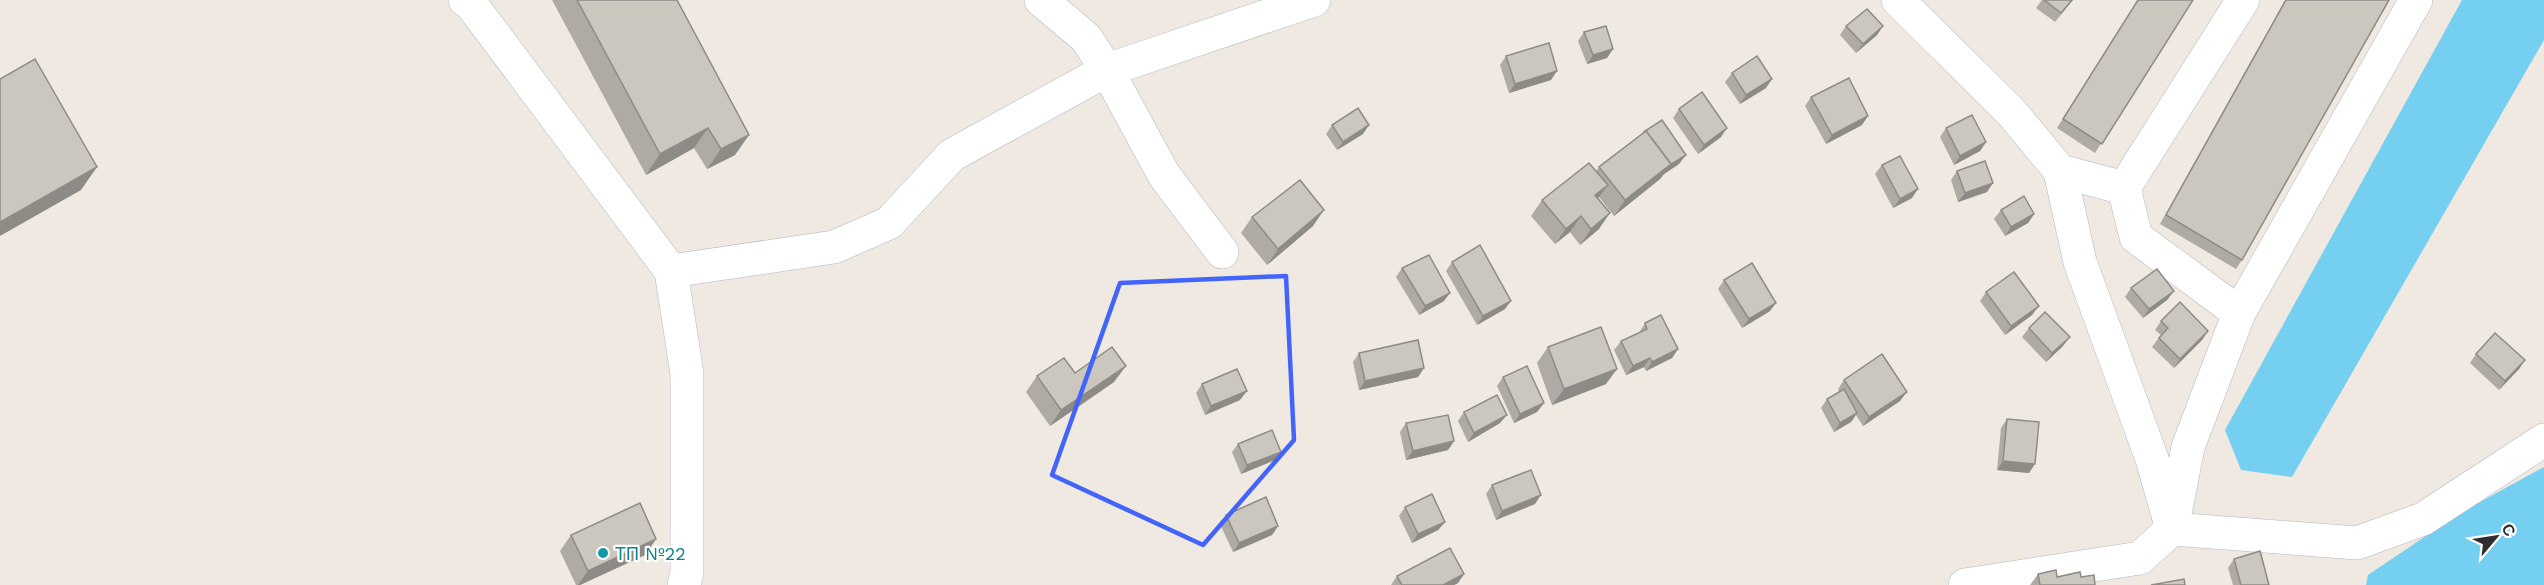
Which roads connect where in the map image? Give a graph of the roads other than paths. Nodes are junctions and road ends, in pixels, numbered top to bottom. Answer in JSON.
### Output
{"nodes":[{"id":1,"x":465,"y":0,"type":"edge"},
{"id":2,"x":1041,"y":0,"type":"edge"},
{"id":3,"x":1314,"y":0,"type":"edge"},
{"id":4,"x":1898,"y":0,"type":"edge"},
{"id":5,"x":2242,"y":0,"type":"edge"},
{"id":6,"x":2416,"y":0,"type":"edge"},
{"id":7,"x":1107,"y":70,"type":"junction"},
{"id":8,"x":2060,"y":171,"type":"junction"},
{"id":9,"x":2124,"y":188,"type":"junction"},
{"id":10,"x":1222,"y":252,"type":"dead end"},
{"id":11,"x":671,"y":271,"type":"junction"},
{"id":12,"x":2239,"y":313,"type":"junction"},
{"id":13,"x":2544,"y":440,"type":"edge"},
{"id":14,"x":2172,"y":529,"type":"junction"},
{"id":15,"x":684,"y":585,"type":"edge"},
{"id":16,"x":1965,"y":585,"type":"edge"}],
"edges":[{"from":1,"to":11,"type":"lane"},
{"from":2,"to":7,"type":"lane"},
{"from":3,"to":7,"type":"lane"},
{"from":4,"to":8,"type":"lane"},
{"from":5,"to":9,"type":"lane"},
{"from":6,"to":12,"type":"lane"},
{"from":7,"to":10,"type":"lane"},
{"from":7,"to":11,"type":"lane"},
{"from":8,"to":9,"type":"lane"},
{"from":8,"to":14,"type":"lane"},
{"from":9,"to":12,"type":"lane"},
{"from":11,"to":15,"type":"lane"},
{"from":12,"to":14,"type":"lane"},
{"from":13,"to":14,"type":"lane"},
{"from":14,"to":16,"type":"lane"}]}
